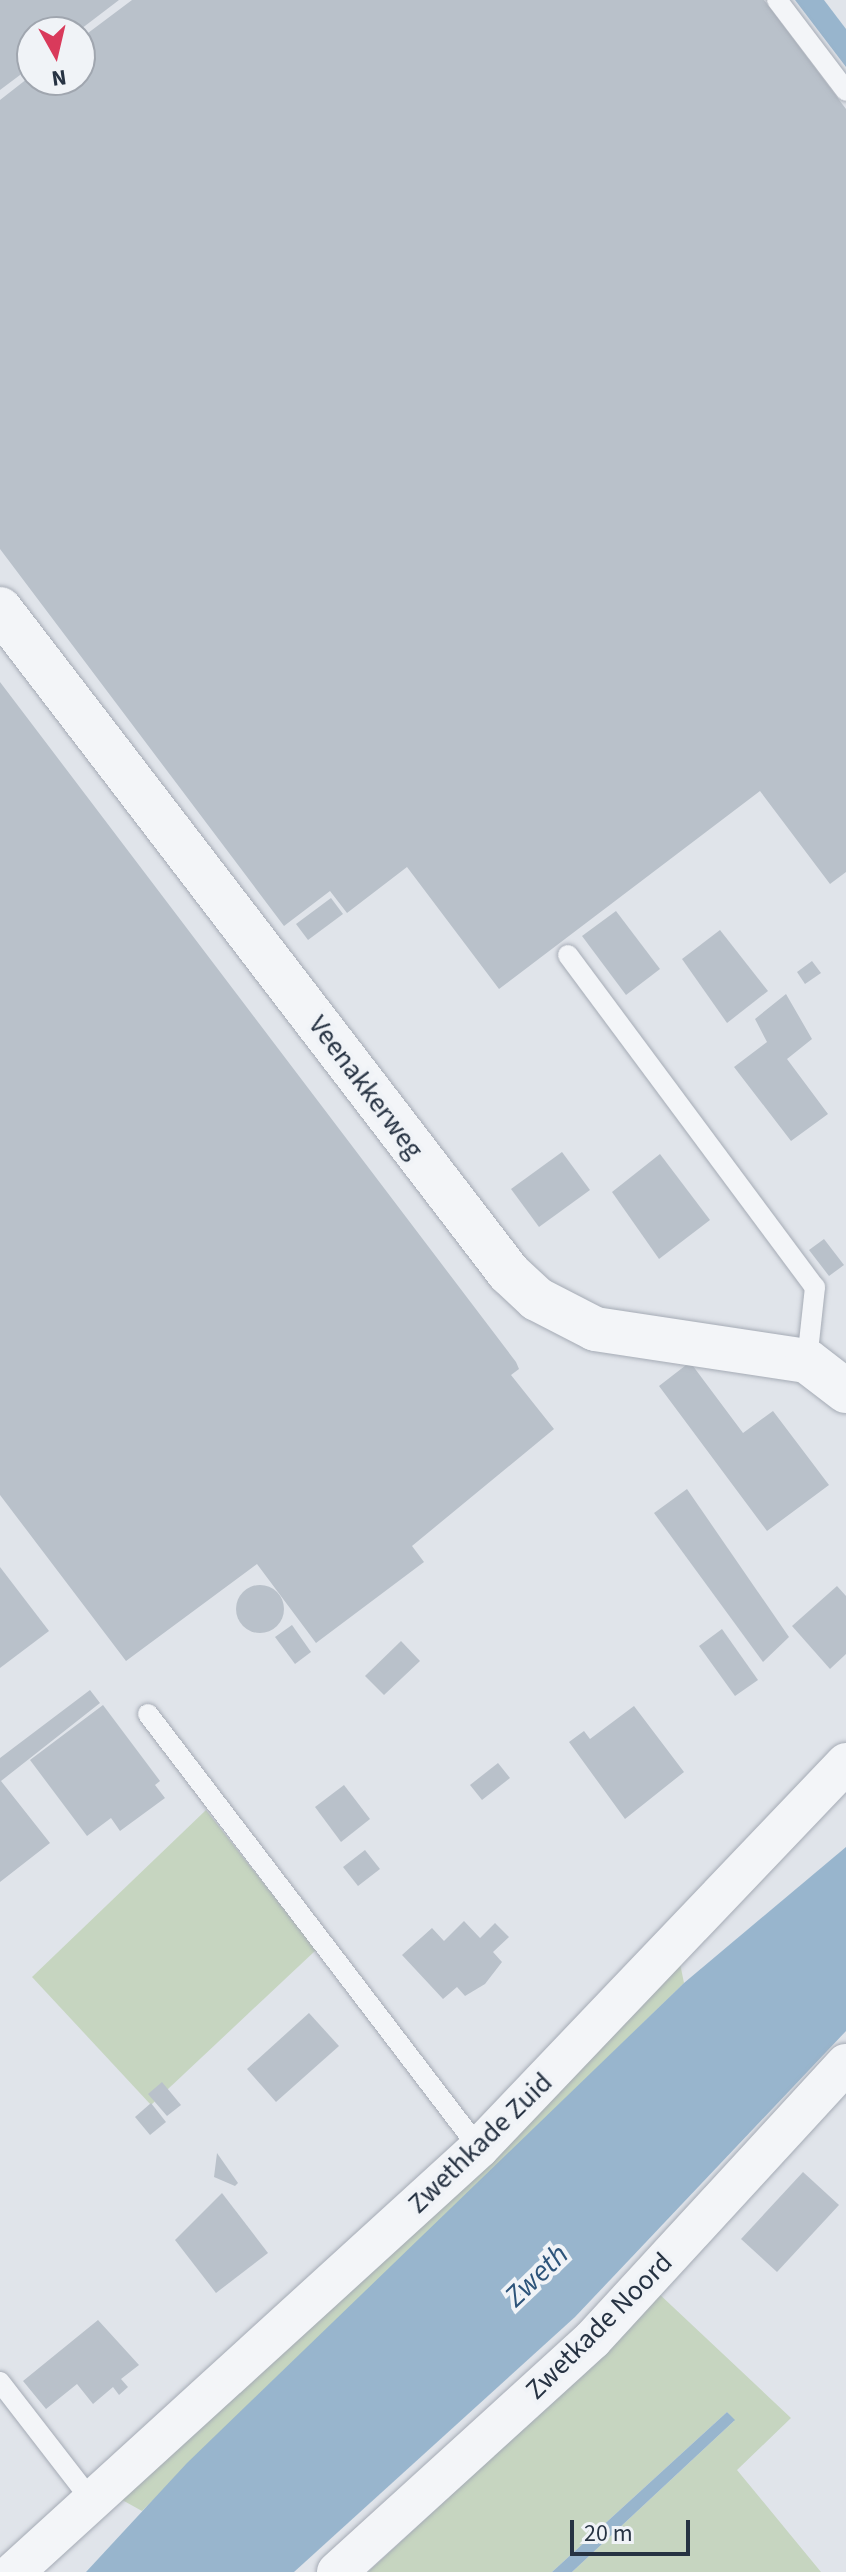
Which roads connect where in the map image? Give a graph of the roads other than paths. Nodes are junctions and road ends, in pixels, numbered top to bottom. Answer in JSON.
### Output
{"nodes":[{"id":1,"x":777,"y":0,"type":"edge"},
{"id":2,"x":846,"y":91,"type":"edge"},
{"id":3,"x":0,"y":609,"type":"edge"},
{"id":4,"x":568,"y":955,"type":"dead end"},
{"id":5,"x":807,"y":1361,"type":"junction"},
{"id":6,"x":846,"y":1391,"type":"edge"},
{"id":7,"x":148,"y":1714,"type":"dead end"},
{"id":8,"x":846,"y":1763,"type":"edge"},
{"id":9,"x":846,"y":2064,"type":"edge"},
{"id":10,"x":479,"y":2148,"type":"junction"},
{"id":11,"x":0,"y":2382,"type":"edge"},
{"id":12,"x":92,"y":2501,"type":"junction"},
{"id":13,"x":14,"y":2572,"type":"edge"},
{"id":14,"x":337,"y":2572,"type":"edge"}],
"edges":[{"from":1,"to":2,"type":"lane"},
{"from":3,"to":5,"type":"street","name":"Veenakkerweg"},
{"from":4,"to":5,"type":"lane"},
{"from":5,"to":6,"type":"street","name":"Veenakkerweg"},
{"from":7,"to":10,"type":"lane"},
{"from":8,"to":10,"type":"street","name":"Zwethkade Zuid"},
{"from":9,"to":14,"type":"street","name":"Zwetkade Noord"},
{"from":10,"to":12,"type":"street","name":"Zwethkade Zuid"},
{"from":11,"to":12,"type":"lane"},
{"from":12,"to":13,"type":"street","name":"Zwethkade Zuid"}]}
